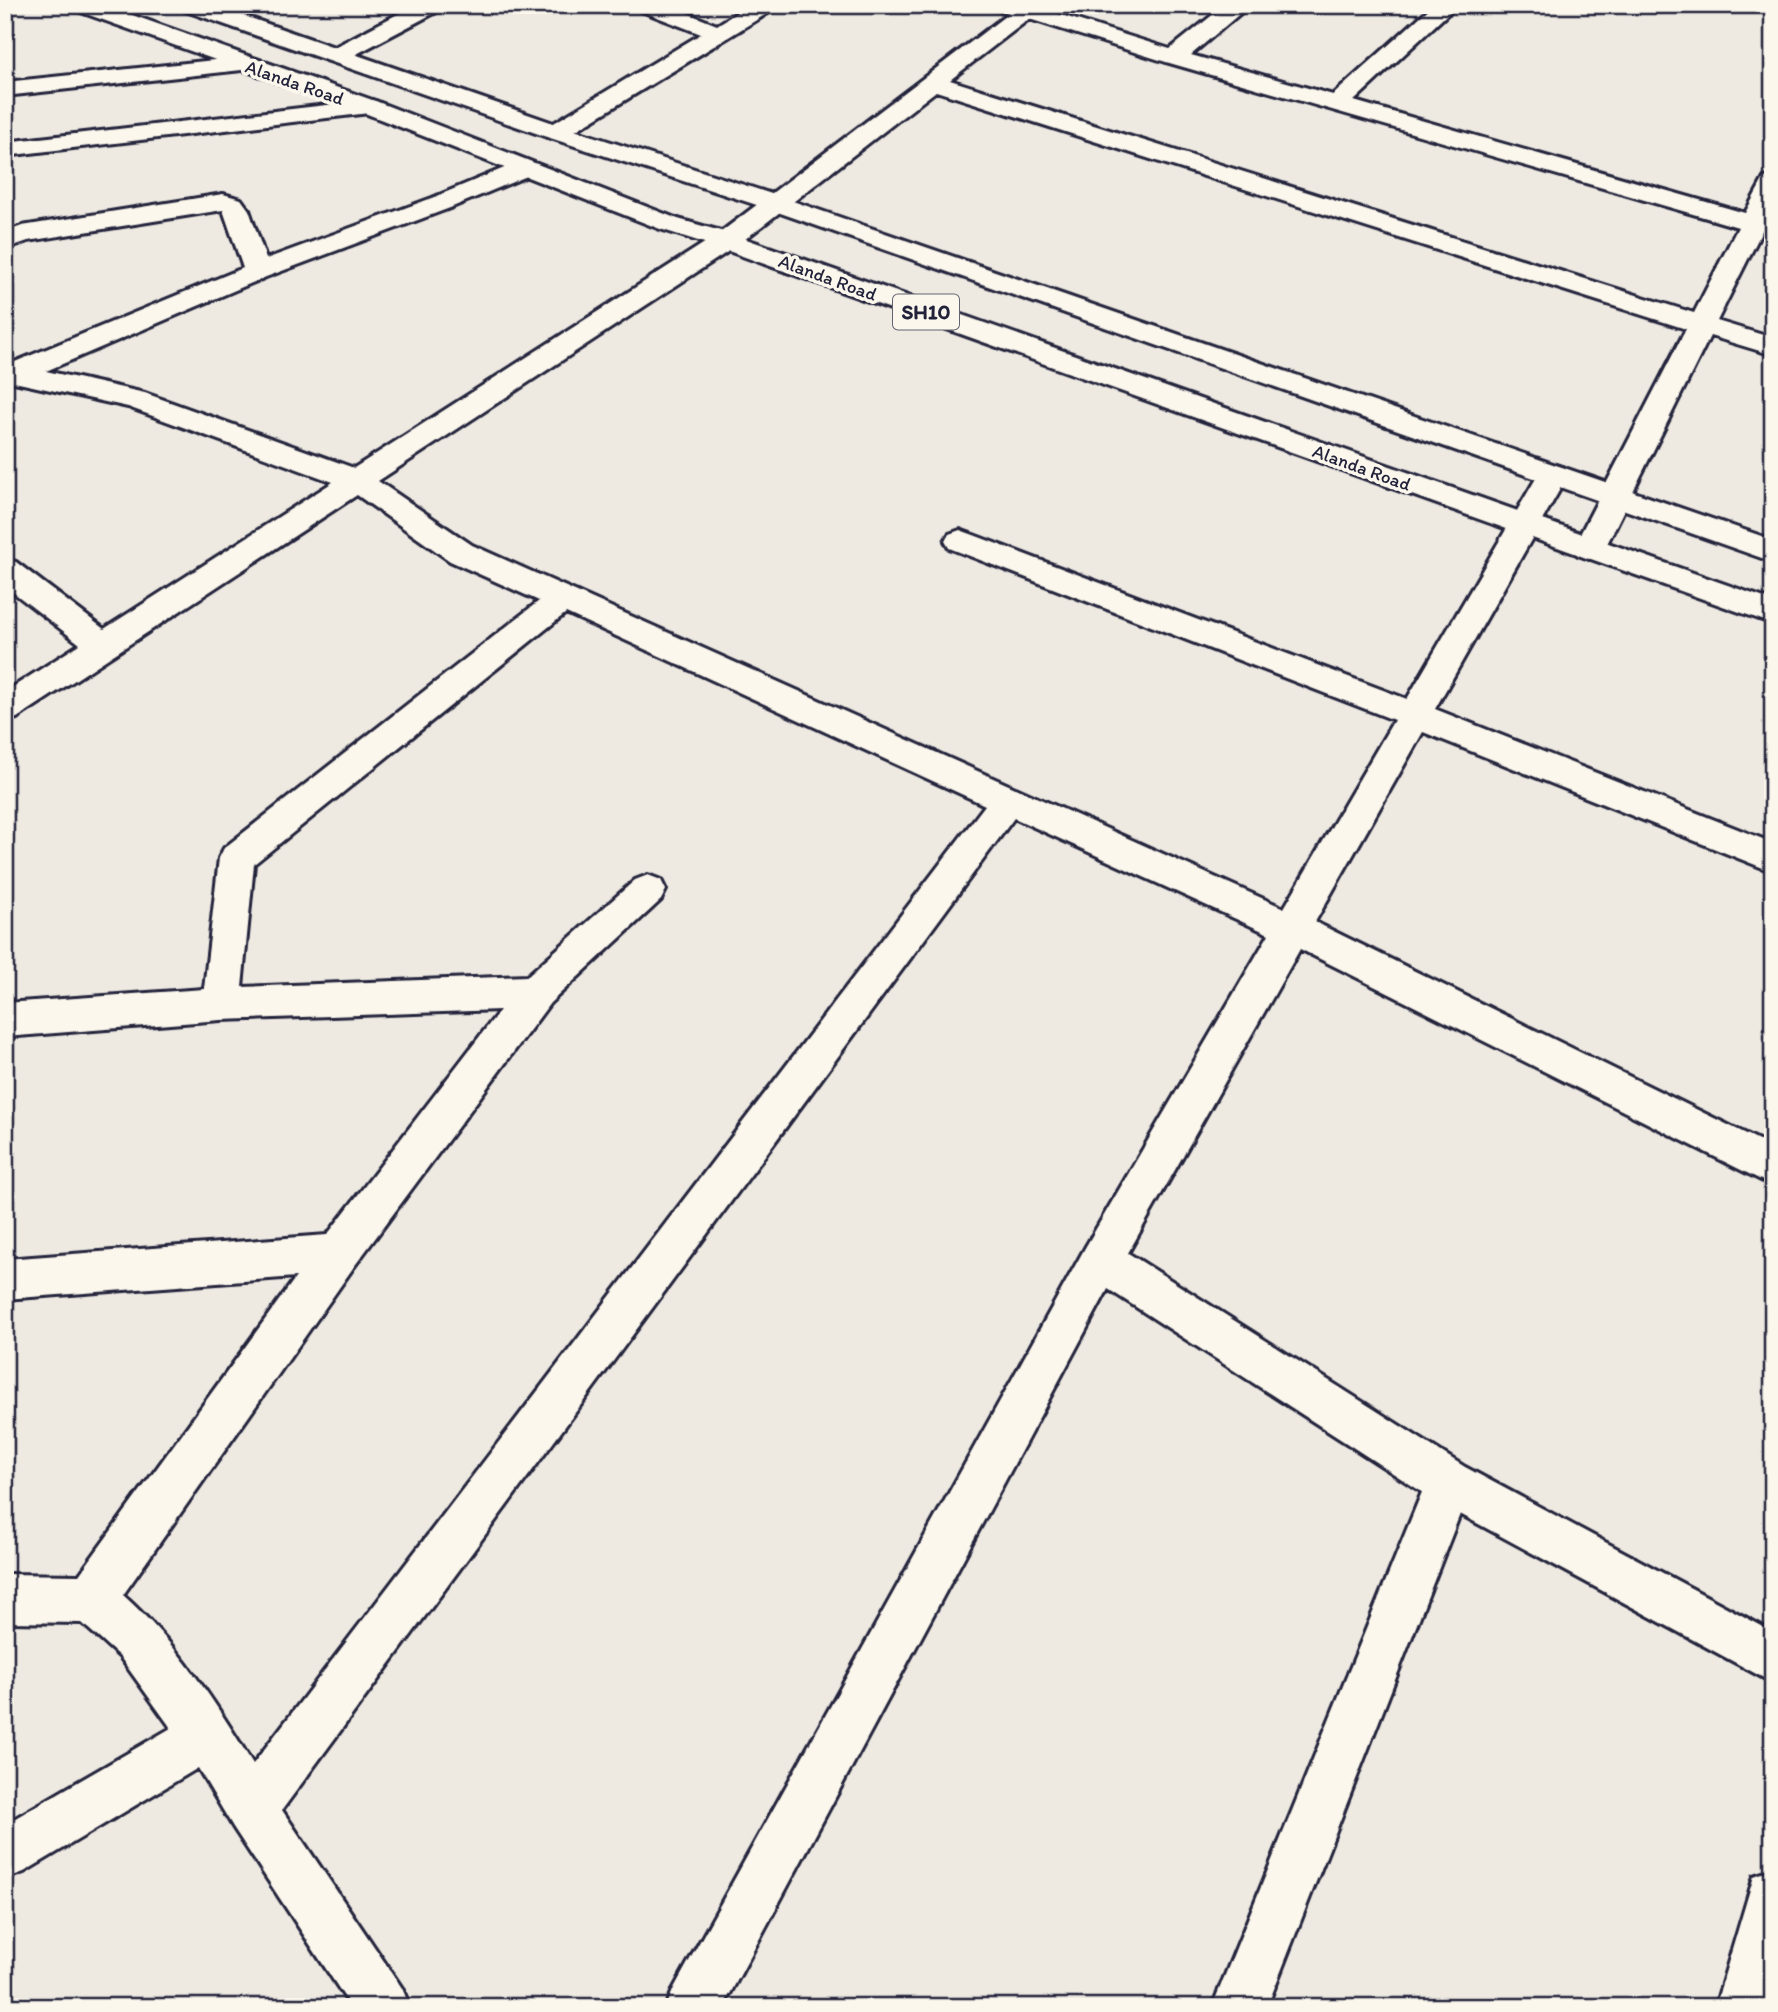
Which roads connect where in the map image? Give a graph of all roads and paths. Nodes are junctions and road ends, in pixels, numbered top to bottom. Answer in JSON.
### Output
{"nodes":[{"id":1,"x":83,"y":5,"type":"edge"},
{"id":2,"x":191,"y":5,"type":"edge"},
{"id":3,"x":432,"y":5,"type":"edge"},
{"id":4,"x":647,"y":5,"type":"edge"},
{"id":5,"x":765,"y":5,"type":"edge"},
{"id":6,"x":1239,"y":5,"type":"edge"},
{"id":7,"x":1446,"y":5,"type":"edge"},
{"id":8,"x":1021,"y":8,"type":"edge"},
{"id":9,"x":718,"y":33,"type":"junction"},
{"id":10,"x":339,"y":54,"type":"junction"},
{"id":11,"x":1174,"y":57,"type":"junction"},
{"id":12,"x":243,"y":64,"type":"junction"},
{"id":13,"x":934,"y":83,"type":"junction"},
{"id":14,"x":5,"y":89,"type":"edge"},
{"id":15,"x":1337,"y":104,"type":"junction"},
{"id":16,"x":370,"y":107,"type":"junction"},
{"id":17,"x":556,"y":132,"type":"junction"},
{"id":18,"x":5,"y":149,"type":"edge"},
{"id":19,"x":523,"y":169,"type":"junction"},
{"id":20,"x":1773,"y":183,"type":"edge"},
{"id":21,"x":775,"y":203,"type":"junction"},
{"id":22,"x":1753,"y":223,"type":"junction"},
{"id":23,"x":5,"y":241,"type":"edge"},
{"id":24,"x":726,"y":241,"type":"junction"},
{"id":25,"x":257,"y":271,"type":"junction"},
{"id":26,"x":1700,"y":324,"type":"junction"},
{"id":27,"x":1773,"y":347,"type":"edge"},
{"id":28,"x":8,"y":373,"type":"edge"},
{"id":29,"x":1553,"y":475,"type":"junction"},
{"id":30,"x":357,"y":480,"type":"junction"},
{"id":31,"x":1615,"y":496,"type":"junction"},
{"id":32,"x":1525,"y":525,"type":"junction"},
{"id":33,"x":960,"y":541,"type":"dead end"},
{"id":34,"x":1589,"y":548,"type":"junction"},
{"id":35,"x":1773,"y":551,"type":"edge"},
{"id":36,"x":5,"y":570,"type":"edge"},
{"id":37,"x":563,"y":599,"type":"junction"},
{"id":38,"x":1773,"y":613,"type":"edge"},
{"id":39,"x":105,"y":646,"type":"junction"},
{"id":40,"x":5,"y":709,"type":"edge"},
{"id":41,"x":1415,"y":715,"type":"junction"},
{"id":42,"x":1008,"y":800,"type":"junction"},
{"id":43,"x":1773,"y":858,"type":"edge"},
{"id":44,"x":648,"y":890,"type":"dead end"},
{"id":45,"x":1290,"y":928,"type":"junction"},
{"id":46,"x":536,"y":992,"type":"junction"},
{"id":47,"x":221,"y":1004,"type":"junction"},
{"id":48,"x":5,"y":1020,"type":"edge"},
{"id":49,"x":1773,"y":1167,"type":"edge"},
{"id":50,"x":338,"y":1254,"type":"junction"},
{"id":51,"x":1101,"y":1260,"type":"junction"},
{"id":52,"x":5,"y":1279,"type":"edge"},
{"id":53,"x":1449,"y":1482,"type":"junction"},
{"id":54,"x":5,"y":1598,"type":"edge"},
{"id":55,"x":91,"y":1599,"type":"junction"},
{"id":56,"x":1773,"y":1659,"type":"edge"},
{"id":57,"x":207,"y":1735,"type":"junction"},
{"id":58,"x":251,"y":1809,"type":"junction"},
{"id":59,"x":5,"y":1853,"type":"edge"},
{"id":60,"x":1771,"y":1908,"type":"edge"},
{"id":61,"x":383,"y":2007,"type":"edge"},
{"id":62,"x":693,"y":2007,"type":"edge"},
{"id":63,"x":1238,"y":2007,"type":"edge"},
{"id":64,"x":1742,"y":2007,"type":"edge"}],
"edges":[{"from":1,"to":12,"type":"street","name":"Alanda Road","number":"SH10"},
{"from":2,"to":10,"type":"street","name":"Alanda Road","number":"SH10"},
{"from":3,"to":10,"type":"street"},
{"from":4,"to":9,"type":"street"},
{"from":5,"to":9,"type":"street"},
{"from":6,"to":11,"type":"street"},
{"from":7,"to":15,"type":"street"},
{"from":8,"to":11,"type":"street"},
{"from":8,"to":13,"type":"street"},
{"from":9,"to":17,"type":"street"},
{"from":10,"to":17,"type":"street","name":"Alanda Road","number":"SH10"},
{"from":11,"to":15,"type":"street"},
{"from":12,"to":14,"type":"street"},
{"from":12,"to":16,"type":"street","name":"Alanda Road","number":"SH10"},
{"from":13,"to":21,"type":"street"},
{"from":13,"to":26,"type":"street"},
{"from":15,"to":22,"type":"street"},
{"from":16,"to":18,"type":"street"},
{"from":16,"to":19,"type":"street","name":"Alanda Road","number":"SH10"},
{"from":17,"to":21,"type":"street","name":"Alanda Road","number":"SH10"},
{"from":19,"to":24,"type":"street","name":"Alanda Road","number":"SH10"},
{"from":19,"to":25,"type":"street"},
{"from":20,"to":22,"type":"street"},
{"from":21,"to":24,"type":"street"},
{"from":21,"to":29,"type":"street","name":"Alanda Road","number":"SH10"},
{"from":22,"to":26,"type":"street"},
{"from":23,"to":25,"type":"street"},
{"from":24,"to":30,"type":"street"},
{"from":24,"to":32,"type":"street","name":"Alanda Road","number":"SH10"},
{"from":25,"to":28,"type":"street"},
{"from":26,"to":27,"type":"street"},
{"from":26,"to":31,"type":"street"},
{"from":28,"to":30,"type":"street"},
{"from":29,"to":31,"type":"street","name":"Alanda Road","number":"SH10"},
{"from":29,"to":32,"type":"street"},
{"from":30,"to":37,"type":"street"},
{"from":30,"to":39,"type":"street"},
{"from":31,"to":34,"type":"street"},
{"from":31,"to":35,"type":"street","name":"Alanda Road","number":"SH10"},
{"from":32,"to":34,"type":"street","name":"Alanda Road","number":"SH10"},
{"from":32,"to":41,"type":"street"},
{"from":33,"to":41,"type":"street"},
{"from":34,"to":38,"type":"street","name":"Alanda Road","number":"SH10"},
{"from":36,"to":39,"type":"street"},
{"from":37,"to":42,"type":"street"},
{"from":37,"to":47,"type":"street"},
{"from":39,"to":40,"type":"street"},
{"from":41,"to":43,"type":"street"},
{"from":41,"to":45,"type":"street"},
{"from":42,"to":45,"type":"street"},
{"from":42,"to":58,"type":"street"},
{"from":44,"to":46,"type":"street"},
{"from":45,"to":49,"type":"street"},
{"from":45,"to":51,"type":"street"},
{"from":46,"to":47,"type":"street"},
{"from":46,"to":50,"type":"street"},
{"from":47,"to":48,"type":"street"},
{"from":50,"to":52,"type":"street"},
{"from":50,"to":55,"type":"street"},
{"from":51,"to":53,"type":"street"},
{"from":51,"to":62,"type":"street"},
{"from":53,"to":56,"type":"street"},
{"from":53,"to":63,"type":"street"},
{"from":54,"to":55,"type":"street"},
{"from":55,"to":57,"type":"street"},
{"from":57,"to":58,"type":"street"},
{"from":57,"to":59,"type":"street"},
{"from":58,"to":61,"type":"street"},
{"from":60,"to":64,"type":"street"}]}
